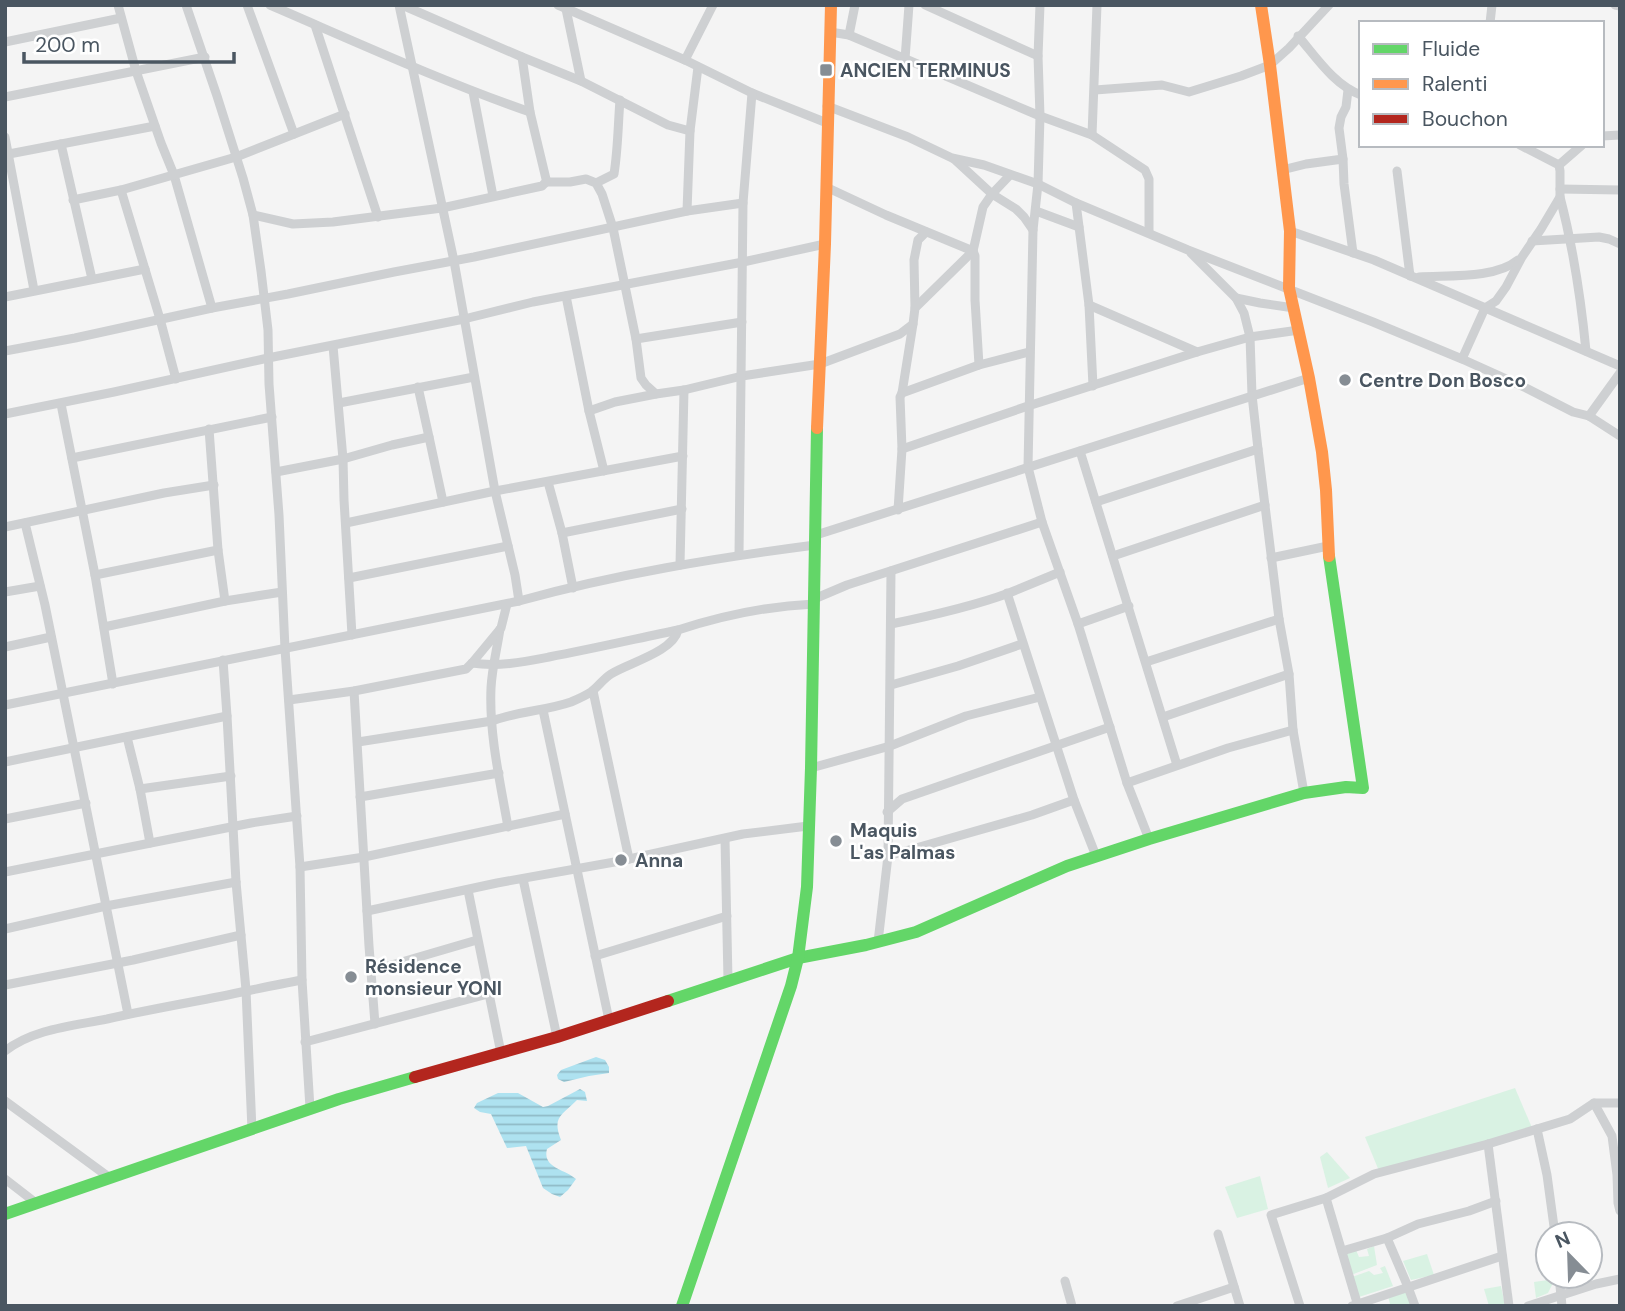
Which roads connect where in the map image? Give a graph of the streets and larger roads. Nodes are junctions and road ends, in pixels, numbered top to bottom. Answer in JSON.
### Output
{"nodes":[{"id":1,"x":118,"y":5,"type":"edge"},
{"id":2,"x":186,"y":5,"type":"edge"},
{"id":3,"x":247,"y":5,"type":"edge"},
{"id":4,"x":270,"y":5,"type":"edge"},
{"id":5,"x":401,"y":5,"type":"edge"},
{"id":6,"x":713,"y":5,"type":"edge"},
{"id":7,"x":831,"y":5,"type":"edge"},
{"id":8,"x":855,"y":5,"type":"edge"},
{"id":9,"x":909,"y":5,"type":"edge"},
{"id":10,"x":925,"y":5,"type":"edge"},
{"id":11,"x":1040,"y":5,"type":"edge"},
{"id":12,"x":1097,"y":5,"type":"edge"},
{"id":13,"x":1261,"y":5,"type":"edge"},
{"id":14,"x":1329,"y":5,"type":"edge"},
{"id":15,"x":1615,"y":5,"type":"edge"},
{"id":16,"x":1620,"y":6,"type":"edge"},
{"id":17,"x":562,"y":7,"type":"edge"},
{"id":18,"x":121,"y":18,"type":"junction"},
{"id":19,"x":315,"y":25,"type":"junction"},
{"id":20,"x":830,"y":32,"type":"junction"},
{"id":21,"x":849,"y":35,"type":"junction"},
{"id":22,"x":1298,"y":36,"type":"junction"},
{"id":23,"x":5,"y":42,"type":"edge"},
{"id":24,"x":1038,"y":56,"type":"junction"},
{"id":25,"x":205,"y":57,"type":"junction"},
{"id":26,"x":522,"y":57,"type":"junction"},
{"id":27,"x":905,"y":59,"type":"junction"},
{"id":28,"x":685,"y":60,"type":"junction"},
{"id":29,"x":1270,"y":65,"type":"junction"},
{"id":30,"x":698,"y":67,"type":"junction"},
{"id":31,"x":412,"y":68,"type":"junction"},
{"id":32,"x":136,"y":71,"type":"junction"},
{"id":33,"x":581,"y":81,"type":"junction"},
{"id":34,"x":1095,"y":90,"type":"junction"},
{"id":35,"x":1348,"y":90,"type":"junction"},
{"id":36,"x":473,"y":92,"type":"junction"},
{"id":37,"x":752,"y":93,"type":"junction"},
{"id":38,"x":1359,"y":94,"type":"edge"},
{"id":39,"x":5,"y":97,"type":"edge"},
{"id":40,"x":620,"y":100,"type":"junction"},
{"id":41,"x":827,"y":106,"type":"junction"},
{"id":42,"x":530,"y":112,"type":"junction"},
{"id":43,"x":345,"y":114,"type":"junction"},
{"id":44,"x":1040,"y":116,"type":"junction"},
{"id":45,"x":827,"y":123,"type":"junction"},
{"id":46,"x":155,"y":126,"type":"junction"},
{"id":47,"x":690,"y":131,"type":"junction"},
{"id":48,"x":294,"y":134,"type":"junction"},
{"id":49,"x":1092,"y":135,"type":"junction"},
{"id":50,"x":5,"y":137,"type":"edge"},
{"id":51,"x":61,"y":144,"type":"junction"},
{"id":52,"x":1524,"y":147,"type":"edge"},
{"id":53,"x":1580,"y":147,"type":"edge"},
{"id":54,"x":9,"y":154,"type":"junction"},
{"id":55,"x":236,"y":157,"type":"junction"},
{"id":56,"x":952,"y":158,"type":"junction"},
{"id":57,"x":1343,"y":159,"type":"junction"},
{"id":58,"x":1559,"y":165,"type":"junction"},
{"id":59,"x":1282,"y":170,"type":"junction"},
{"id":60,"x":1397,"y":171,"type":"dead end"},
{"id":61,"x":174,"y":175,"type":"junction"},
{"id":62,"x":1010,"y":175,"type":"junction"},
{"id":63,"x":546,"y":182,"type":"junction"},
{"id":64,"x":596,"y":183,"type":"junction"},
{"id":65,"x":1038,"y":184,"type":"junction"},
{"id":66,"x":826,"y":187,"type":"junction"},
{"id":67,"x":121,"y":190,"type":"junction"},
{"id":68,"x":1620,"y":190,"type":"edge"},
{"id":69,"x":1560,"y":193,"type":"junction"},
{"id":70,"x":992,"y":194,"type":"junction"},
{"id":71,"x":493,"y":196,"type":"junction"},
{"id":72,"x":73,"y":200,"type":"junction"},
{"id":73,"x":743,"y":203,"type":"junction"},
{"id":74,"x":1076,"y":203,"type":"junction"},
{"id":75,"x":442,"y":208,"type":"junction"},
{"id":76,"x":687,"y":211,"type":"junction"},
{"id":77,"x":1036,"y":211,"type":"junction"},
{"id":78,"x":253,"y":215,"type":"junction"},
{"id":79,"x":378,"y":217,"type":"junction"},
{"id":80,"x":1079,"y":227,"type":"junction"},
{"id":81,"x":613,"y":228,"type":"junction"},
{"id":82,"x":1033,"y":230,"type":"junction"},
{"id":83,"x":1290,"y":231,"type":"junction"},
{"id":84,"x":926,"y":232,"type":"junction"},
{"id":85,"x":1149,"y":233,"type":"junction"},
{"id":86,"x":1570,"y":238,"type":"junction"},
{"id":87,"x":1532,"y":241,"type":"junction"},
{"id":88,"x":825,"y":244,"type":"junction"},
{"id":89,"x":1620,"y":244,"type":"edge"},
{"id":90,"x":1188,"y":250,"type":"junction"},
{"id":91,"x":972,"y":251,"type":"junction"},
{"id":92,"x":1353,"y":253,"type":"junction"},
{"id":93,"x":1522,"y":257,"type":"junction"},
{"id":94,"x":454,"y":261,"type":"junction"},
{"id":95,"x":743,"y":262,"type":"junction"},
{"id":96,"x":145,"y":269,"type":"junction"},
{"id":97,"x":1413,"y":277,"type":"junction"},
{"id":98,"x":92,"y":279,"type":"junction"},
{"id":99,"x":624,"y":285,"type":"junction"},
{"id":100,"x":1289,"y":288,"type":"junction"},
{"id":101,"x":34,"y":290,"type":"junction"},
{"id":102,"x":566,"y":296,"type":"junction"},
{"id":103,"x":5,"y":297,"type":"edge"},
{"id":104,"x":1237,"y":298,"type":"junction"},
{"id":105,"x":264,"y":299,"type":"junction"},
{"id":106,"x":1089,"y":305,"type":"junction"},
{"id":107,"x":212,"y":308,"type":"junction"},
{"id":108,"x":915,"y":308,"type":"junction"},
{"id":109,"x":1294,"y":308,"type":"junction"},
{"id":110,"x":1485,"y":308,"type":"junction"},
{"id":111,"x":160,"y":319,"type":"junction"},
{"id":112,"x":464,"y":319,"type":"junction"},
{"id":113,"x":742,"y":322,"type":"junction"},
{"id":114,"x":913,"y":324,"type":"junction"},
{"id":115,"x":1299,"y":330,"type":"junction"},
{"id":116,"x":1250,"y":337,"type":"junction"},
{"id":117,"x":636,"y":339,"type":"junction"},
{"id":118,"x":333,"y":346,"type":"junction"},
{"id":119,"x":5,"y":351,"type":"edge"},
{"id":120,"x":1586,"y":351,"type":"junction"},
{"id":121,"x":1030,"y":352,"type":"junction"},
{"id":122,"x":1197,"y":352,"type":"junction"},
{"id":123,"x":268,"y":358,"type":"junction"},
{"id":124,"x":1462,"y":359,"type":"junction"},
{"id":125,"x":820,"y":364,"type":"junction"},
{"id":126,"x":979,"y":365,"type":"junction"},
{"id":127,"x":1620,"y":366,"type":"edge"},
{"id":128,"x":1620,"y":373,"type":"edge"},
{"id":129,"x":742,"y":376,"type":"junction"},
{"id":130,"x":474,"y":377,"type":"junction"},
{"id":131,"x":1309,"y":378,"type":"junction"},
{"id":132,"x":176,"y":379,"type":"junction"},
{"id":133,"x":1093,"y":386,"type":"junction"},
{"id":134,"x":418,"y":387,"type":"junction"},
{"id":135,"x":684,"y":390,"type":"junction"},
{"id":136,"x":902,"y":393,"type":"junction"},
{"id":137,"x":656,"y":394,"type":"junction"},
{"id":138,"x":1252,"y":396,"type":"junction"},
{"id":139,"x":339,"y":403,"type":"junction"},
{"id":140,"x":61,"y":404,"type":"junction"},
{"id":141,"x":1028,"y":406,"type":"junction"},
{"id":142,"x":589,"y":411,"type":"junction"},
{"id":143,"x":5,"y":414,"type":"edge"},
{"id":144,"x":1588,"y":416,"type":"junction"},
{"id":145,"x":272,"y":417,"type":"junction"},
{"id":146,"x":209,"y":429,"type":"junction"},
{"id":147,"x":1620,"y":436,"type":"edge"},
{"id":148,"x":429,"y":437,"type":"junction"},
{"id":149,"x":902,"y":449,"type":"junction"},
{"id":150,"x":1258,"y":449,"type":"junction"},
{"id":151,"x":1080,"y":451,"type":"junction"},
{"id":152,"x":682,"y":456,"type":"junction"},
{"id":153,"x":72,"y":458,"type":"junction"},
{"id":154,"x":343,"y":459,"type":"junction"},
{"id":155,"x":1028,"y":467,"type":"junction"},
{"id":156,"x":604,"y":471,"type":"junction"},
{"id":157,"x":275,"y":472,"type":"junction"},
{"id":158,"x":548,"y":482,"type":"junction"},
{"id":159,"x":214,"y":485,"type":"junction"},
{"id":160,"x":495,"y":491,"type":"junction"},
{"id":161,"x":443,"y":502,"type":"junction"},
{"id":162,"x":1096,"y":502,"type":"junction"},
{"id":163,"x":1265,"y":505,"type":"junction"},
{"id":164,"x":682,"y":509,"type":"junction"},
{"id":165,"x":81,"y":510,"type":"junction"},
{"id":166,"x":898,"y":510,"type":"junction"},
{"id":167,"x":1042,"y":522,"type":"junction"},
{"id":168,"x":25,"y":523,"type":"junction"},
{"id":169,"x":346,"y":523,"type":"junction"},
{"id":170,"x":5,"y":527,"type":"edge"},
{"id":171,"x":562,"y":533,"type":"junction"},
{"id":172,"x":816,"y":540,"type":"junction"},
{"id":173,"x":508,"y":546,"type":"junction"},
{"id":174,"x":1328,"y":546,"type":"junction"},
{"id":175,"x":218,"y":550,"type":"junction"},
{"id":176,"x":739,"y":555,"type":"junction"},
{"id":177,"x":1113,"y":556,"type":"junction"},
{"id":178,"x":1271,"y":558,"type":"junction"},
{"id":179,"x":680,"y":565,"type":"junction"},
{"id":180,"x":891,"y":571,"type":"junction"},
{"id":181,"x":1060,"y":572,"type":"junction"},
{"id":182,"x":95,"y":575,"type":"junction"},
{"id":183,"x":349,"y":578,"type":"junction"},
{"id":184,"x":40,"y":586,"type":"junction"},
{"id":185,"x":573,"y":588,"type":"junction"},
{"id":186,"x":5,"y":592,"type":"edge"},
{"id":187,"x":282,"y":592,"type":"junction"},
{"id":188,"x":1007,"y":593,"type":"junction"},
{"id":189,"x":225,"y":601,"type":"junction"},
{"id":190,"x":519,"y":601,"type":"junction"},
{"id":191,"x":814,"y":602,"type":"junction"},
{"id":192,"x":507,"y":604,"type":"junction"},
{"id":193,"x":1129,"y":606,"type":"junction"},
{"id":194,"x":1279,"y":619,"type":"junction"},
{"id":195,"x":891,"y":624,"type":"junction"},
{"id":196,"x":1078,"y":624,"type":"junction"},
{"id":197,"x":104,"y":627,"type":"junction"},
{"id":198,"x":501,"y":628,"type":"junction"},
{"id":199,"x":678,"y":630,"type":"junction"},
{"id":200,"x":352,"y":635,"type":"junction"},
{"id":201,"x":51,"y":637,"type":"junction"},
{"id":202,"x":1022,"y":645,"type":"junction"},
{"id":203,"x":5,"y":647,"type":"edge"},
{"id":204,"x":285,"y":649,"type":"junction"},
{"id":205,"x":223,"y":660,"type":"junction"},
{"id":206,"x":1146,"y":662,"type":"junction"},
{"id":207,"x":472,"y":663,"type":"junction"},
{"id":208,"x":494,"y":665,"type":"junction"},
{"id":209,"x":1289,"y":674,"type":"junction"},
{"id":210,"x":113,"y":684,"type":"junction"},
{"id":211,"x":891,"y":685,"type":"junction"},
{"id":212,"x":354,"y":691,"type":"junction"},
{"id":213,"x":593,"y":691,"type":"junction"},
{"id":214,"x":62,"y":693,"type":"junction"},
{"id":215,"x":1040,"y":697,"type":"junction"},
{"id":216,"x":289,"y":700,"type":"junction"},
{"id":217,"x":5,"y":705,"type":"edge"},
{"id":218,"x":543,"y":710,"type":"junction"},
{"id":219,"x":227,"y":716,"type":"junction"},
{"id":220,"x":1163,"y":717,"type":"junction"},
{"id":221,"x":492,"y":721,"type":"junction"},
{"id":222,"x":1110,"y":727,"type":"junction"},
{"id":223,"x":1293,"y":730,"type":"junction"},
{"id":224,"x":127,"y":737,"type":"junction"},
{"id":225,"x":358,"y":741,"type":"junction"},
{"id":226,"x":890,"y":746,"type":"junction"},
{"id":227,"x":1056,"y":746,"type":"junction"},
{"id":228,"x":75,"y":748,"type":"junction"},
{"id":229,"x":5,"y":762,"type":"edge"},
{"id":230,"x":1177,"y":765,"type":"junction"},
{"id":231,"x":811,"y":768,"type":"junction"},
{"id":232,"x":499,"y":773,"type":"junction"},
{"id":233,"x":231,"y":776,"type":"junction"},
{"id":234,"x":1127,"y":783,"type":"junction"},
{"id":235,"x":140,"y":789,"type":"junction"},
{"id":236,"x":888,"y":789,"type":"junction"},
{"id":237,"x":1304,"y":793,"type":"junction"},
{"id":238,"x":360,"y":797,"type":"junction"},
{"id":239,"x":902,"y":799,"type":"junction"},
{"id":240,"x":1074,"y":800,"type":"junction"},
{"id":241,"x":86,"y":803,"type":"junction"},
{"id":242,"x":887,"y":812,"type":"junction"},
{"id":243,"x":565,"y":814,"type":"junction"},
{"id":244,"x":297,"y":816,"type":"junction"},
{"id":245,"x":5,"y":819,"type":"edge"},
{"id":246,"x":232,"y":827,"type":"junction"},
{"id":247,"x":509,"y":827,"type":"junction"},
{"id":248,"x":808,"y":827,"type":"junction"},
{"id":249,"x":726,"y":839,"type":"junction"},
{"id":250,"x":1149,"y":839,"type":"junction"},
{"id":251,"x":150,"y":843,"type":"junction"},
{"id":252,"x":96,"y":855,"type":"junction"},
{"id":253,"x":888,"y":856,"type":"junction"},
{"id":254,"x":1096,"y":856,"type":"junction"},
{"id":255,"x":365,"y":857,"type":"junction"},
{"id":256,"x":629,"y":859,"type":"junction"},
{"id":257,"x":300,"y":867,"type":"junction"},
{"id":258,"x":576,"y":869,"type":"junction"},
{"id":259,"x":5,"y":872,"type":"edge"},
{"id":260,"x":523,"y":878,"type":"junction"},
{"id":261,"x":236,"y":882,"type":"junction"},
{"id":262,"x":468,"y":890,"type":"junction"},
{"id":263,"x":106,"y":906,"type":"junction"},
{"id":264,"x":367,"y":911,"type":"junction"},
{"id":265,"x":727,"y":916,"type":"junction"},
{"id":266,"x":5,"y":929,"type":"edge"},
{"id":267,"x":241,"y":935,"type":"junction"},
{"id":268,"x":477,"y":940,"type":"junction"},
{"id":269,"x":878,"y":942,"type":"junction"},
{"id":270,"x":595,"y":956,"type":"junction"},
{"id":271,"x":798,"y":958,"type":"junction"},
{"id":272,"x":118,"y":962,"type":"junction"},
{"id":273,"x":371,"y":971,"type":"junction"},
{"id":274,"x":302,"y":980,"type":"junction"},
{"id":275,"x":728,"y":980,"type":"junction"},
{"id":276,"x":5,"y":985,"type":"edge"},
{"id":277,"x":246,"y":990,"type":"junction"},
{"id":278,"x":488,"y":994,"type":"junction"},
{"id":279,"x":128,"y":1014,"type":"junction"},
{"id":280,"x":609,"y":1020,"type":"junction"},
{"id":281,"x":375,"y":1024,"type":"junction"},
{"id":282,"x":557,"y":1037,"type":"junction"},
{"id":283,"x":305,"y":1042,"type":"junction"},
{"id":284,"x":5,"y":1051,"type":"edge"},
{"id":285,"x":501,"y":1052,"type":"junction"},
{"id":286,"x":5,"y":1101,"type":"edge"},
{"id":287,"x":1594,"y":1103,"type":"junction"},
{"id":288,"x":1620,"y":1103,"type":"edge"},
{"id":289,"x":310,"y":1108,"type":"junction"},
{"id":290,"x":1537,"y":1129,"type":"junction"},
{"id":291,"x":252,"y":1130,"type":"junction"},
{"id":292,"x":1488,"y":1144,"type":"junction"},
{"id":293,"x":1619,"y":1176,"type":"edge"},
{"id":294,"x":110,"y":1178,"type":"junction"},
{"id":295,"x":5,"y":1179,"type":"edge"},
{"id":296,"x":1326,"y":1198,"type":"junction"},
{"id":297,"x":1496,"y":1201,"type":"junction"},
{"id":298,"x":36,"y":1203,"type":"junction"},
{"id":299,"x":1620,"y":1211,"type":"edge"},
{"id":300,"x":5,"y":1214,"type":"edge"},
{"id":301,"x":1553,"y":1220,"type":"edge"},
{"id":302,"x":1218,"y":1234,"type":"dead end"},
{"id":303,"x":1387,"y":1238,"type":"junction"},
{"id":304,"x":1342,"y":1251,"type":"junction"},
{"id":305,"x":1502,"y":1256,"type":"junction"},
{"id":306,"x":1620,"y":1279,"type":"edge"},
{"id":307,"x":1065,"y":1281,"type":"dead end"},
{"id":308,"x":1234,"y":1287,"type":"junction"},
{"id":309,"x":1409,"y":1287,"type":"junction"},
{"id":310,"x":1562,"y":1301,"type":"edge"},
{"id":311,"x":1356,"y":1305,"type":"edge"},
{"id":312,"x":682,"y":1306,"type":"edge"},
{"id":313,"x":1072,"y":1306,"type":"edge"},
{"id":314,"x":1177,"y":1306,"type":"edge"},
{"id":315,"x":1240,"y":1306,"type":"edge"},
{"id":316,"x":1300,"y":1306,"type":"edge"},
{"id":317,"x":1415,"y":1306,"type":"edge"},
{"id":318,"x":1509,"y":1306,"type":"edge"},
{"id":319,"x":1528,"y":1306,"type":"edge"}],
"edges":[{"from":1,"to":18,"type":"street"},
{"from":2,"to":25,"type":"street"},
{"from":3,"to":48,"type":"street"},
{"from":4,"to":19,"type":"street"},
{"from":5,"to":26,"type":"street"},
{"from":5,"to":31,"type":"street"},
{"from":6,"to":28,"type":"street"},
{"from":7,"to":20,"type":"street"},
{"from":8,"to":21,"type":"street"},
{"from":9,"to":27,"type":"street"},
{"from":10,"to":24,"type":"street"},
{"from":11,"to":24,"type":"street"},
{"from":12,"to":34,"type":"street"},
{"from":13,"to":29,"type":"street"},
{"from":14,"to":22,"type":"street"},
{"from":15,"to":16,"type":"street"},
{"from":17,"to":28,"type":"street"},
{"from":17,"to":33,"type":"street"},
{"from":18,"to":23,"type":"street"},
{"from":18,"to":32,"type":"street"},
{"from":19,"to":31,"type":"street"},
{"from":19,"to":43,"type":"street"},
{"from":20,"to":21,"type":"street"},
{"from":20,"to":41,"type":"street"},
{"from":21,"to":27,"type":"street"},
{"from":22,"to":29,"type":"street"},
{"from":22,"to":35,"type":"street"},
{"from":24,"to":44,"type":"street"},
{"from":25,"to":32,"type":"street"},
{"from":25,"to":55,"type":"street"},
{"from":26,"to":33,"type":"street"},
{"from":26,"to":42,"type":"street"},
{"from":27,"to":44,"type":"street"},
{"from":28,"to":30,"type":"street"},
{"from":29,"to":34,"type":"street"},
{"from":29,"to":59,"type":"street"},
{"from":30,"to":37,"type":"street"},
{"from":30,"to":47,"type":"street"},
{"from":31,"to":36,"type":"street"},
{"from":31,"to":75,"type":"street"},
{"from":32,"to":39,"type":"street"},
{"from":32,"to":46,"type":"street"},
{"from":33,"to":40,"type":"street"},
{"from":34,"to":49,"type":"street"},
{"from":35,"to":38,"type":"street"},
{"from":35,"to":57,"type":"street"},
{"from":36,"to":42,"type":"street"},
{"from":36,"to":71,"type":"street"},
{"from":37,"to":45,"type":"street"},
{"from":37,"to":73,"type":"street"},
{"from":40,"to":47,"type":"street"},
{"from":40,"to":64,"type":"street"},
{"from":41,"to":45,"type":"street"},
{"from":41,"to":56,"type":"street"},
{"from":42,"to":63,"type":"street"},
{"from":43,"to":48,"type":"street"},
{"from":43,"to":79,"type":"street"},
{"from":44,"to":49,"type":"street"},
{"from":44,"to":65,"type":"street"},
{"from":45,"to":66,"type":"street"},
{"from":46,"to":51,"type":"street"},
{"from":46,"to":61,"type":"street"},
{"from":47,"to":76,"type":"street"},
{"from":48,"to":55,"type":"street"},
{"from":49,"to":85,"type":"street"},
{"from":50,"to":54,"type":"street"},
{"from":51,"to":54,"type":"street"},
{"from":51,"to":72,"type":"street"},
{"from":52,"to":58,"type":"street"},
{"from":53,"to":58,"type":"street"},
{"from":54,"to":101,"type":"street"},
{"from":55,"to":61,"type":"street"},
{"from":55,"to":78,"type":"street"},
{"from":56,"to":62,"type":"street"},
{"from":56,"to":70,"type":"street"},
{"from":57,"to":59,"type":"street"},
{"from":57,"to":92,"type":"street"},
{"from":58,"to":69,"type":"street"},
{"from":59,"to":83,"type":"street"},
{"from":60,"to":97,"type":"street"},
{"from":61,"to":67,"type":"street"},
{"from":61,"to":107,"type":"street"},
{"from":62,"to":65,"type":"street"},
{"from":62,"to":70,"type":"street"},
{"from":63,"to":64,"type":"street"},
{"from":63,"to":71,"type":"street"},
{"from":64,"to":81,"type":"street"},
{"from":65,"to":74,"type":"street"},
{"from":65,"to":77,"type":"street"},
{"from":66,"to":84,"type":"street"},
{"from":66,"to":88,"type":"street"},
{"from":67,"to":72,"type":"street"},
{"from":67,"to":96,"type":"street"},
{"from":68,"to":69,"type":"street"},
{"from":69,"to":86,"type":"street"},
{"from":69,"to":87,"type":"street"},
{"from":70,"to":82,"type":"street"},
{"from":70,"to":91,"type":"street"},
{"from":71,"to":75,"type":"street"},
{"from":72,"to":98,"type":"street"},
{"from":73,"to":76,"type":"street"},
{"from":73,"to":95,"type":"street"},
{"from":74,"to":80,"type":"street"},
{"from":74,"to":85,"type":"street"},
{"from":75,"to":79,"type":"street"},
{"from":75,"to":94,"type":"street"},
{"from":76,"to":81,"type":"street"},
{"from":77,"to":80,"type":"street"},
{"from":77,"to":82,"type":"street"},
{"from":78,"to":79,"type":"street"},
{"from":78,"to":105,"type":"street"},
{"from":80,"to":106,"type":"street"},
{"from":81,"to":94,"type":"street"},
{"from":81,"to":99,"type":"street"},
{"from":82,"to":121,"type":"street"},
{"from":83,"to":92,"type":"street"},
{"from":83,"to":100,"type":"street"},
{"from":84,"to":91,"type":"street"},
{"from":84,"to":108,"type":"street"},
{"from":85,"to":90,"type":"street"},
{"from":86,"to":87,"type":"street"},
{"from":86,"to":89,"type":"street"},
{"from":86,"to":120,"type":"street"},
{"from":87,"to":93,"type":"street"},
{"from":88,"to":95,"type":"street"},
{"from":88,"to":125,"type":"street"},
{"from":90,"to":100,"type":"street"},
{"from":90,"to":104,"type":"street"},
{"from":91,"to":108,"type":"street"},
{"from":91,"to":126,"type":"street"},
{"from":92,"to":97,"type":"street"},
{"from":93,"to":97,"type":"street"},
{"from":93,"to":110,"type":"street"},
{"from":94,"to":105,"type":"street"},
{"from":94,"to":112,"type":"street"},
{"from":95,"to":99,"type":"street"},
{"from":95,"to":113,"type":"street"},
{"from":96,"to":98,"type":"street"},
{"from":96,"to":111,"type":"street"},
{"from":97,"to":110,"type":"street"},
{"from":98,"to":101,"type":"street"},
{"from":99,"to":102,"type":"street"},
{"from":99,"to":117,"type":"street"},
{"from":100,"to":109,"type":"street"},
{"from":100,"to":124,"type":"street"},
{"from":101,"to":103,"type":"street"},
{"from":102,"to":112,"type":"street"},
{"from":102,"to":142,"type":"street"},
{"from":104,"to":109,"type":"street"},
{"from":104,"to":116,"type":"street"},
{"from":105,"to":107,"type":"street"},
{"from":105,"to":123,"type":"street"},
{"from":106,"to":122,"type":"street"},
{"from":106,"to":133,"type":"street"},
{"from":107,"to":111,"type":"street"},
{"from":108,"to":114,"type":"street"},
{"from":109,"to":115,"type":"street"},
{"from":110,"to":120,"type":"street"},
{"from":110,"to":124,"type":"street"},
{"from":111,"to":119,"type":"street"},
{"from":111,"to":132,"type":"street"},
{"from":112,"to":118,"type":"street"},
{"from":112,"to":130,"type":"street"},
{"from":113,"to":117,"type":"street"},
{"from":113,"to":129,"type":"street"},
{"from":114,"to":125,"type":"street"},
{"from":114,"to":136,"type":"street"},
{"from":115,"to":116,"type":"street"},
{"from":115,"to":131,"type":"street"},
{"from":116,"to":122,"type":"street"},
{"from":116,"to":138,"type":"street"},
{"from":117,"to":137,"type":"street"},
{"from":118,"to":123,"type":"street"},
{"from":118,"to":139,"type":"street"},
{"from":120,"to":127,"type":"street"},
{"from":121,"to":126,"type":"street"},
{"from":121,"to":141,"type":"street"},
{"from":122,"to":133,"type":"street"},
{"from":123,"to":132,"type":"street"},
{"from":123,"to":145,"type":"street"},
{"from":124,"to":144,"type":"street"},
{"from":125,"to":129,"type":"street"},
{"from":125,"to":172,"type":"street"},
{"from":126,"to":136,"type":"street"},
{"from":128,"to":144,"type":"street"},
{"from":129,"to":135,"type":"street"},
{"from":129,"to":176,"type":"street"},
{"from":130,"to":134,"type":"street"},
{"from":130,"to":160,"type":"street"},
{"from":131,"to":138,"type":"street"},
{"from":131,"to":174,"type":"street"},
{"from":132,"to":140,"type":"street"},
{"from":133,"to":141,"type":"street"},
{"from":134,"to":139,"type":"street"},
{"from":134,"to":148,"type":"street"},
{"from":135,"to":137,"type":"street"},
{"from":135,"to":152,"type":"street"},
{"from":136,"to":149,"type":"street"},
{"from":137,"to":142,"type":"street"},
{"from":138,"to":150,"type":"street"},
{"from":138,"to":151,"type":"street"},
{"from":139,"to":154,"type":"street"},
{"from":140,"to":143,"type":"street"},
{"from":140,"to":153,"type":"street"},
{"from":141,"to":149,"type":"street"},
{"from":141,"to":155,"type":"street"},
{"from":142,"to":156,"type":"street"},
{"from":144,"to":147,"type":"street"},
{"from":145,"to":146,"type":"street"},
{"from":145,"to":157,"type":"street"},
{"from":146,"to":153,"type":"street"},
{"from":146,"to":159,"type":"street"},
{"from":148,"to":154,"type":"street"},
{"from":148,"to":161,"type":"street"},
{"from":149,"to":166,"type":"street"},
{"from":150,"to":162,"type":"street"},
{"from":150,"to":163,"type":"street"},
{"from":151,"to":155,"type":"street"},
{"from":151,"to":162,"type":"street"},
{"from":152,"to":156,"type":"street"},
{"from":152,"to":164,"type":"street"},
{"from":153,"to":165,"type":"street"},
{"from":154,"to":157,"type":"street"},
{"from":154,"to":169,"type":"street"},
{"from":155,"to":166,"type":"street"},
{"from":155,"to":167,"type":"street"},
{"from":156,"to":158,"type":"street"},
{"from":157,"to":187,"type":"street"},
{"from":158,"to":160,"type":"street"},
{"from":158,"to":171,"type":"street"},
{"from":159,"to":165,"type":"street"},
{"from":159,"to":175,"type":"street"},
{"from":160,"to":161,"type":"street"},
{"from":160,"to":173,"type":"street"},
{"from":161,"to":169,"type":"street"},
{"from":162,"to":177,"type":"street"},
{"from":163,"to":177,"type":"street"},
{"from":163,"to":178,"type":"street"},
{"from":164,"to":171,"type":"street"},
{"from":164,"to":179,"type":"street"},
{"from":165,"to":168,"type":"street"},
{"from":165,"to":182,"type":"street"},
{"from":166,"to":172,"type":"street"},
{"from":167,"to":180,"type":"street"},
{"from":167,"to":181,"type":"street"},
{"from":168,"to":170,"type":"street"},
{"from":168,"to":184,"type":"street"},
{"from":169,"to":183,"type":"street"},
{"from":171,"to":185,"type":"street"},
{"from":172,"to":176,"type":"street"},
{"from":172,"to":191,"type":"street"},
{"from":173,"to":183,"type":"street"},
{"from":173,"to":190,"type":"street"},
{"from":174,"to":178,"type":"street"},
{"from":174,"to":237,"type":"street"},
{"from":175,"to":182,"type":"street"},
{"from":175,"to":189,"type":"street"},
{"from":176,"to":179,"type":"street"},
{"from":177,"to":193,"type":"street"},
{"from":178,"to":194,"type":"street"},
{"from":179,"to":185,"type":"street"},
{"from":180,"to":191,"type":"street"},
{"from":180,"to":195,"type":"street"},
{"from":181,"to":188,"type":"street"},
{"from":181,"to":196,"type":"street"},
{"from":182,"to":197,"type":"street"},
{"from":183,"to":200,"type":"street"},
{"from":184,"to":186,"type":"street"},
{"from":184,"to":201,"type":"street"},
{"from":185,"to":190,"type":"street"},
{"from":187,"to":189,"type":"street"},
{"from":187,"to":204,"type":"street"},
{"from":188,"to":195,"type":"street"},
{"from":188,"to":202,"type":"street"},
{"from":189,"to":197,"type":"street"},
{"from":190,"to":192,"type":"street"},
{"from":191,"to":199,"type":"street"},
{"from":191,"to":231,"type":"street"},
{"from":192,"to":198,"type":"street"},
{"from":192,"to":200,"type":"street"},
{"from":193,"to":196,"type":"street"},
{"from":193,"to":206,"type":"street"},
{"from":194,"to":206,"type":"street"},
{"from":194,"to":209,"type":"street"},
{"from":195,"to":211,"type":"street"},
{"from":196,"to":222,"type":"street"},
{"from":197,"to":210,"type":"street"},
{"from":198,"to":207,"type":"street"},
{"from":198,"to":208,"type":"street"},
{"from":199,"to":208,"type":"street"},
{"from":199,"to":213,"type":"street"},
{"from":200,"to":204,"type":"street"},
{"from":201,"to":203,"type":"street"},
{"from":201,"to":214,"type":"street"},
{"from":202,"to":211,"type":"street"},
{"from":202,"to":215,"type":"street"},
{"from":204,"to":205,"type":"street"},
{"from":204,"to":216,"type":"street"},
{"from":205,"to":210,"type":"street"},
{"from":205,"to":219,"type":"street"},
{"from":206,"to":220,"type":"street"},
{"from":207,"to":208,"type":"street"},
{"from":207,"to":212,"type":"street"},
{"from":208,"to":221,"type":"street"},
{"from":209,"to":220,"type":"street"},
{"from":209,"to":223,"type":"street"},
{"from":210,"to":214,"type":"street"},
{"from":211,"to":226,"type":"street"},
{"from":212,"to":216,"type":"street"},
{"from":212,"to":225,"type":"street"},
{"from":213,"to":218,"type":"street"},
{"from":213,"to":256,"type":"street"},
{"from":214,"to":217,"type":"street"},
{"from":214,"to":228,"type":"street"},
{"from":215,"to":226,"type":"street"},
{"from":215,"to":227,"type":"street"},
{"from":216,"to":244,"type":"street"},
{"from":218,"to":221,"type":"street"},
{"from":218,"to":243,"type":"street"},
{"from":219,"to":224,"type":"street"},
{"from":219,"to":233,"type":"street"},
{"from":220,"to":230,"type":"street"},
{"from":221,"to":225,"type":"street"},
{"from":221,"to":232,"type":"street"},
{"from":222,"to":227,"type":"street"},
{"from":222,"to":234,"type":"street"},
{"from":223,"to":230,"type":"street"},
{"from":223,"to":237,"type":"street"},
{"from":224,"to":228,"type":"street"},
{"from":224,"to":235,"type":"street"},
{"from":225,"to":238,"type":"street"},
{"from":226,"to":231,"type":"street"},
{"from":226,"to":236,"type":"street"},
{"from":227,"to":239,"type":"street"},
{"from":227,"to":240,"type":"street"},
{"from":228,"to":229,"type":"street"},
{"from":228,"to":241,"type":"street"},
{"from":230,"to":234,"type":"street"},
{"from":231,"to":248,"type":"street"},
{"from":232,"to":238,"type":"street"},
{"from":232,"to":247,"type":"street"},
{"from":233,"to":235,"type":"street"},
{"from":233,"to":246,"type":"street"},
{"from":234,"to":250,"type":"street"},
{"from":235,"to":251,"type":"street"},
{"from":236,"to":239,"type":"street"},
{"from":236,"to":242,"type":"street"},
{"from":237,"to":250,"type":"street"},
{"from":238,"to":255,"type":"street"},
{"from":239,"to":242,"type":"street"},
{"from":240,"to":253,"type":"street"},
{"from":240,"to":254,"type":"street"},
{"from":241,"to":245,"type":"street"},
{"from":241,"to":252,"type":"street"},
{"from":242,"to":253,"type":"street"},
{"from":243,"to":247,"type":"street"},
{"from":243,"to":258,"type":"street"},
{"from":244,"to":246,"type":"street"},
{"from":244,"to":257,"type":"street"},
{"from":246,"to":251,"type":"street"},
{"from":246,"to":261,"type":"street"},
{"from":247,"to":255,"type":"street"},
{"from":248,"to":249,"type":"street"},
{"from":248,"to":271,"type":"street"},
{"from":249,"to":256,"type":"street"},
{"from":249,"to":265,"type":"street"},
{"from":250,"to":254,"type":"street"},
{"from":251,"to":252,"type":"street"},
{"from":252,"to":259,"type":"street"},
{"from":252,"to":263,"type":"street"},
{"from":253,"to":269,"type":"street"},
{"from":254,"to":269,"type":"street"},
{"from":255,"to":257,"type":"street"},
{"from":255,"to":264,"type":"street"},
{"from":256,"to":258,"type":"street"},
{"from":257,"to":274,"type":"street"},
{"from":258,"to":260,"type":"street"},
{"from":258,"to":270,"type":"street"},
{"from":260,"to":262,"type":"street"},
{"from":260,"to":282,"type":"street"},
{"from":261,"to":263,"type":"street"},
{"from":261,"to":267,"type":"street"},
{"from":262,"to":264,"type":"street"},
{"from":262,"to":268,"type":"street"},
{"from":263,"to":266,"type":"street"},
{"from":263,"to":272,"type":"street"},
{"from":264,"to":273,"type":"street"},
{"from":265,"to":270,"type":"street"},
{"from":265,"to":275,"type":"street"},
{"from":267,"to":272,"type":"street"},
{"from":267,"to":277,"type":"street"},
{"from":268,"to":273,"type":"street"},
{"from":268,"to":278,"type":"street"},
{"from":269,"to":271,"type":"street"},
{"from":270,"to":280,"type":"street"},
{"from":271,"to":275,"type":"street"},
{"from":271,"to":312,"type":"street"},
{"from":272,"to":276,"type":"street"},
{"from":272,"to":279,"type":"street"},
{"from":273,"to":281,"type":"street"},
{"from":274,"to":277,"type":"street"},
{"from":274,"to":283,"type":"street"},
{"from":275,"to":280,"type":"street"},
{"from":277,"to":279,"type":"street"},
{"from":277,"to":291,"type":"street"},
{"from":278,"to":281,"type":"street"},
{"from":278,"to":285,"type":"street"},
{"from":279,"to":284,"type":"street"},
{"from":280,"to":282,"type":"street"},
{"from":281,"to":283,"type":"street"},
{"from":282,"to":285,"type":"street"},
{"from":283,"to":289,"type":"street"},
{"from":285,"to":289,"type":"street"},
{"from":286,"to":294,"type":"street"},
{"from":287,"to":288,"type":"street"},
{"from":287,"to":290,"type":"street"},
{"from":287,"to":293,"type":"street"},
{"from":289,"to":291,"type":"street"},
{"from":290,"to":292,"type":"street"},
{"from":290,"to":301,"type":"street"},
{"from":291,"to":294,"type":"street"},
{"from":292,"to":296,"type":"street"},
{"from":292,"to":297,"type":"street"},
{"from":293,"to":299,"type":"street"},
{"from":294,"to":298,"type":"street"},
{"from":295,"to":298,"type":"street"},
{"from":296,"to":304,"type":"street"},
{"from":296,"to":316,"type":"street"},
{"from":297,"to":303,"type":"street"},
{"from":297,"to":305,"type":"street"},
{"from":298,"to":300,"type":"street"},
{"from":302,"to":308,"type":"street"},
{"from":303,"to":304,"type":"street"},
{"from":303,"to":309,"type":"street"},
{"from":304,"to":311,"type":"street"},
{"from":305,"to":309,"type":"street"},
{"from":305,"to":318,"type":"street"},
{"from":306,"to":310,"type":"street"},
{"from":307,"to":313,"type":"street"},
{"from":308,"to":314,"type":"street"},
{"from":308,"to":315,"type":"street"},
{"from":309,"to":311,"type":"street"},
{"from":309,"to":317,"type":"street"},
{"from":310,"to":319,"type":"street"}]}
